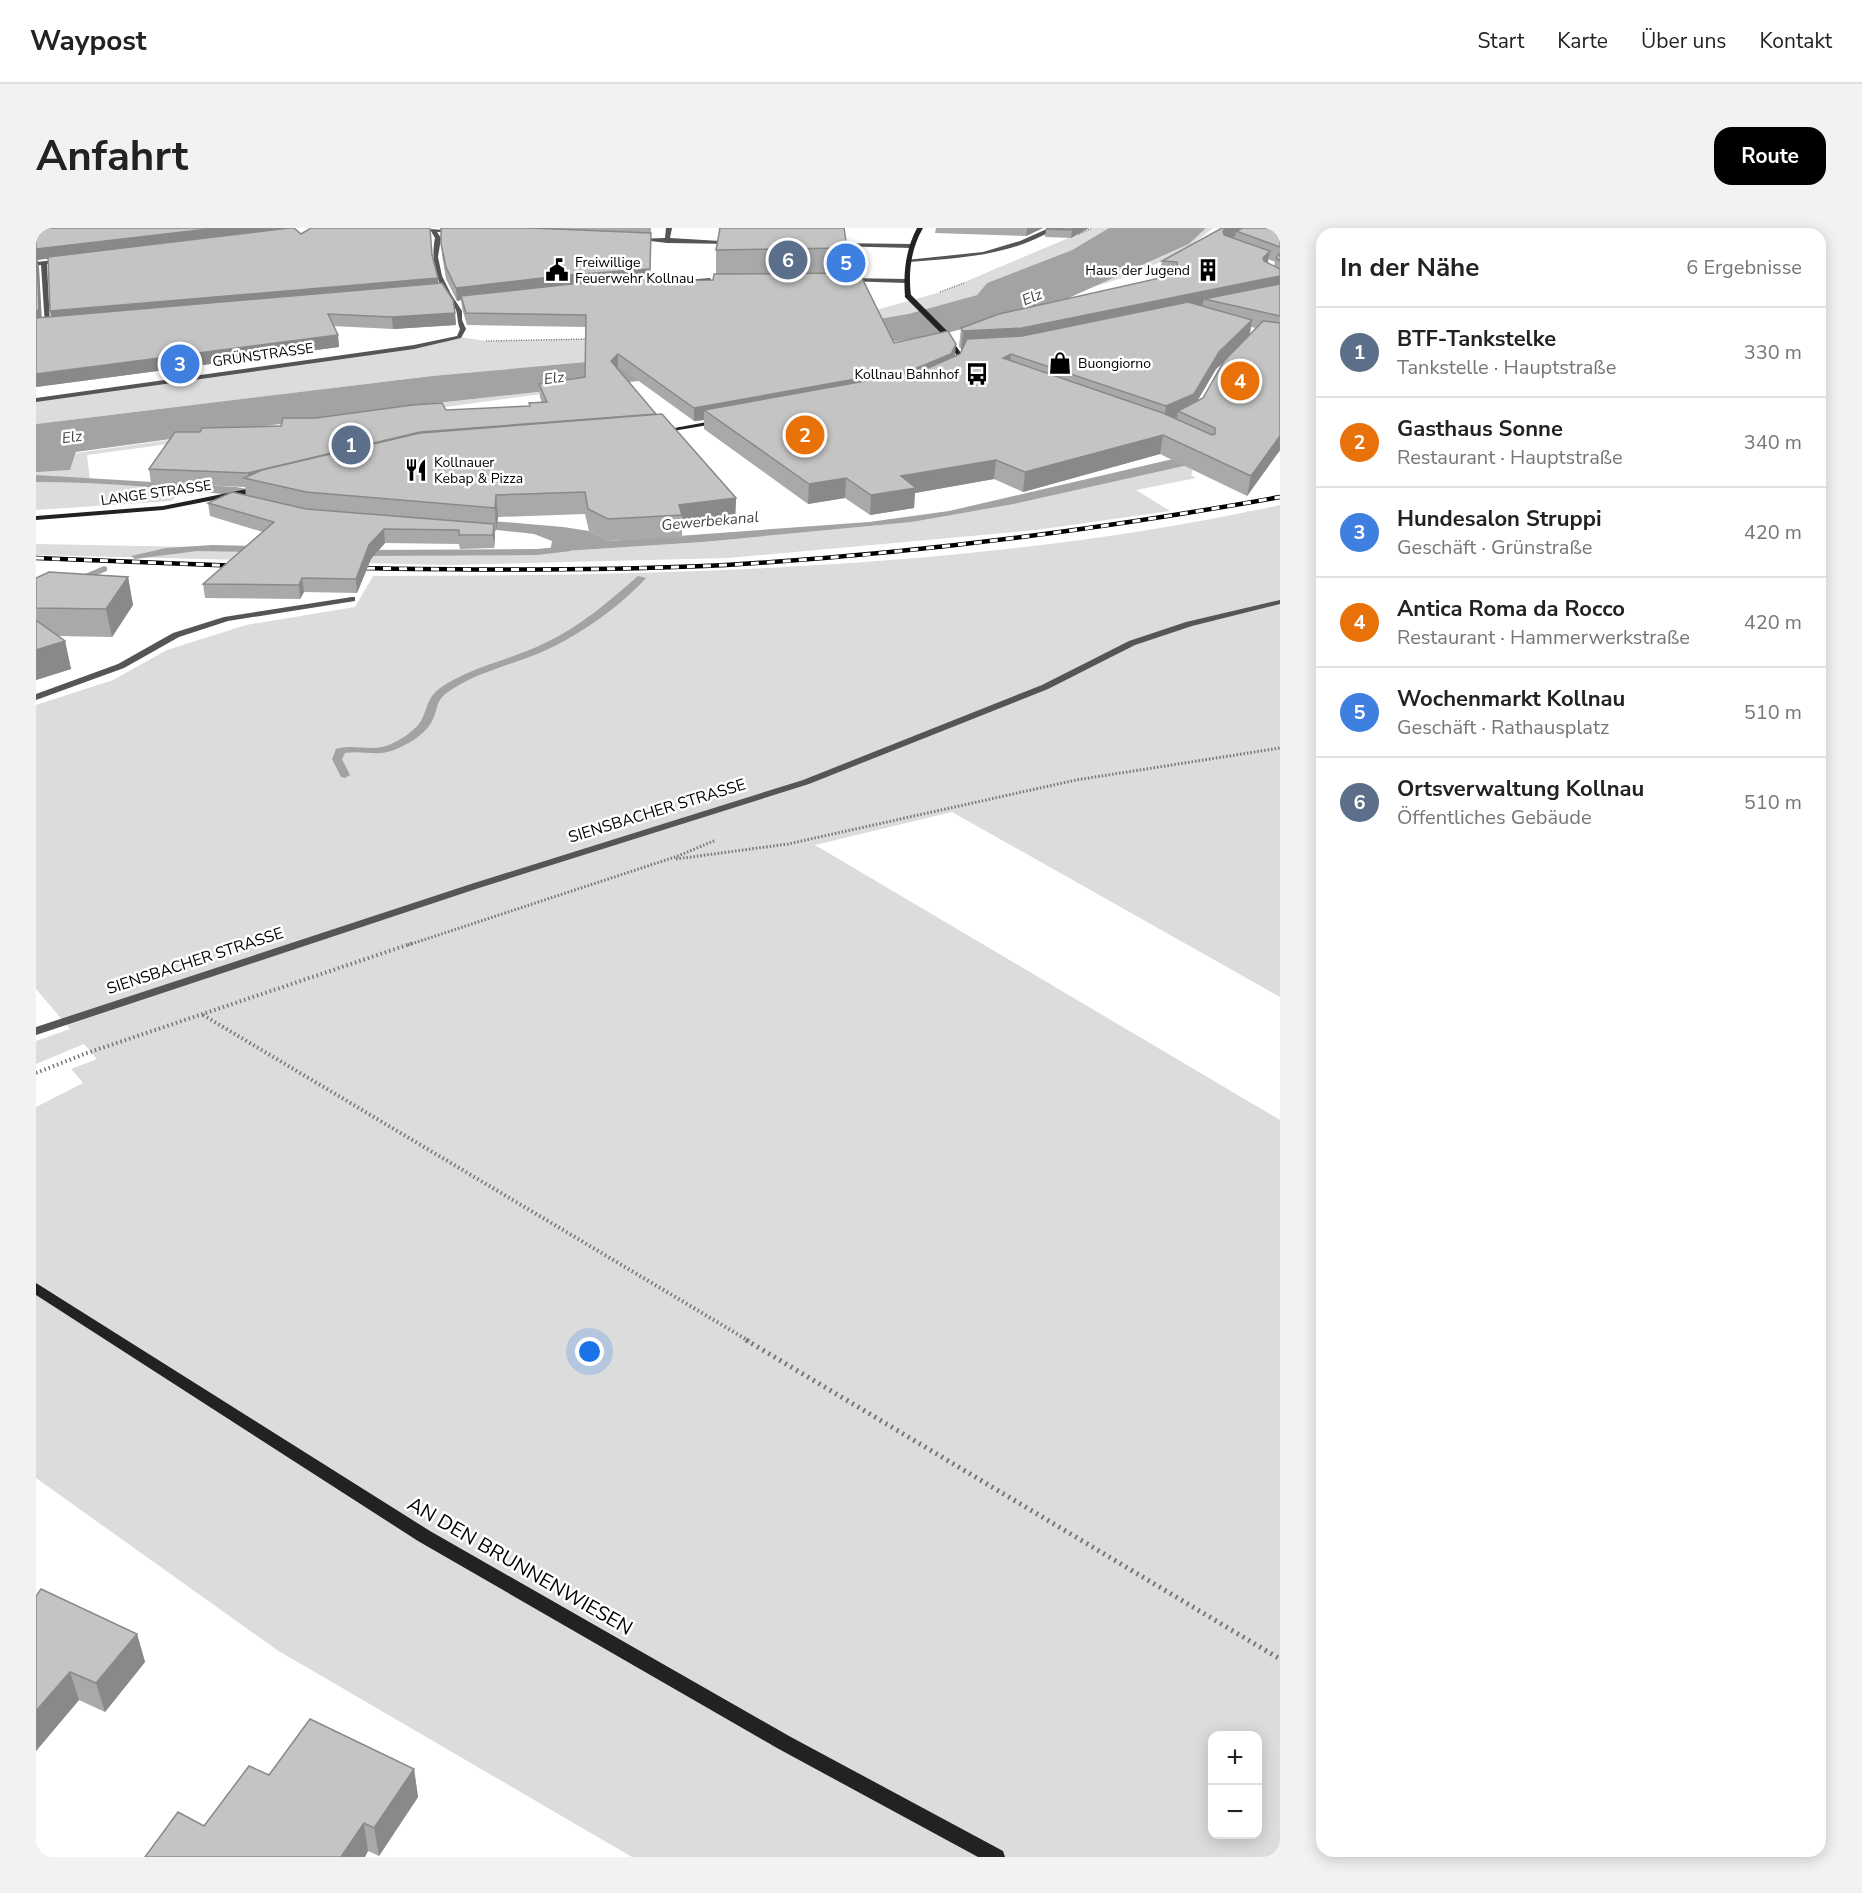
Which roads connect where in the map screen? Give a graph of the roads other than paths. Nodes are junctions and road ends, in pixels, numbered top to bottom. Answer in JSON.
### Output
{"nodes":[{"id":1,"x":669,"y":228,"type":"edge"},
{"id":2,"x":920,"y":228,"type":"edge"},
{"id":3,"x":1053,"y":228,"type":"edge"},
{"id":4,"x":411,"y":229,"type":"edge"},
{"id":5,"x":433,"y":229,"type":"edge"},
{"id":6,"x":464,"y":232,"type":"edge"},
{"id":7,"x":632,"y":239,"type":"edge"},
{"id":8,"x":666,"y":240,"type":"junction"},
{"id":9,"x":747,"y":242,"type":"edge"},
{"id":10,"x":828,"y":244,"type":"edge"},
{"id":11,"x":912,"y":246,"type":"junction"},
{"id":12,"x":909,"y":260,"type":"junction"},
{"id":13,"x":67,"y":261,"type":"edge"},
{"id":14,"x":36,"y":264,"type":"edge"},
{"id":15,"x":44,"y":264,"type":"junction"},
{"id":16,"x":718,"y":280,"type":"edge"},
{"id":17,"x":833,"y":280,"type":"edge"},
{"id":18,"x":906,"y":280,"type":"junction"},
{"id":19,"x":657,"y":282,"type":"edge"},
{"id":20,"x":444,"y":290,"type":"junction"},
{"id":21,"x":432,"y":291,"type":"edge"},
{"id":22,"x":463,"y":304,"type":"edge"},
{"id":23,"x":455,"y":305,"type":"junction"},
{"id":24,"x":59,"y":324,"type":"edge"},
{"id":25,"x":47,"y":325,"type":"junction"},
{"id":26,"x":36,"y":326,"type":"edge"},
{"id":27,"x":959,"y":353,"type":"junction"},
{"id":28,"x":970,"y":353,"type":"edge"},
{"id":29,"x":949,"y":373,"type":"edge"},
{"id":30,"x":36,"y":400,"type":"edge"},
{"id":31,"x":727,"y":421,"type":"edge"},
{"id":32,"x":648,"y":432,"type":"edge"},
{"id":33,"x":273,"y":485,"type":"edge"},
{"id":34,"x":222,"y":498,"type":"junction"},
{"id":35,"x":243,"y":503,"type":"edge"},
{"id":36,"x":36,"y":518,"type":"edge"},
{"id":37,"x":352,"y":599,"type":"dead end"},
{"id":38,"x":1280,"y":602,"type":"edge"},
{"id":39,"x":36,"y":697,"type":"edge"},
{"id":40,"x":36,"y":1031,"type":"edge"},
{"id":41,"x":36,"y":1288,"type":"edge"},
{"id":42,"x":996,"y":1857,"type":"edge"}],
"edges":[{"from":1,"to":8,"type":"street"},
{"from":2,"to":11,"type":"street"},
{"from":3,"to":12,"type":"street"},
{"from":4,"to":5,"type":"street"},
{"from":5,"to":6,"type":"street"},
{"from":5,"to":20,"type":"street","name":"GRÜNSTRASSE"},
{"from":7,"to":8,"type":"street"},
{"from":8,"to":9,"type":"street"},
{"from":10,"to":11,"type":"street"},
{"from":11,"to":12,"type":"street"},
{"from":12,"to":18,"type":"street"},
{"from":13,"to":15,"type":"street"},
{"from":14,"to":15,"type":"street"},
{"from":15,"to":25,"type":"street"},
{"from":16,"to":19,"type":"street"},
{"from":17,"to":18,"type":"street"},
{"from":18,"to":27,"type":"street","bridge":true},
{"from":20,"to":21,"type":"street"},
{"from":20,"to":23,"type":"street","name":"GRÜNSTRASSE"},
{"from":22,"to":23,"type":"street"},
{"from":23,"to":30,"type":"street","name":"GRÜNSTRASSE"},
{"from":24,"to":25,"type":"street"},
{"from":25,"to":26,"type":"street"},
{"from":27,"to":28,"type":"street"},
{"from":27,"to":29,"type":"street"},
{"from":31,"to":32,"type":"street"},
{"from":33,"to":34,"type":"street"},
{"from":34,"to":35,"type":"street","name":"LANGE STRASSE"},
{"from":34,"to":36,"type":"street","name":"LANGE STRASSE"},
{"from":37,"to":39,"type":"street"},
{"from":38,"to":40,"type":"street","name":"SIENSBACHER STRASSE"},
{"from":41,"to":42,"type":"street","name":"AN DEN BRUNNENWIESEN"}]}
